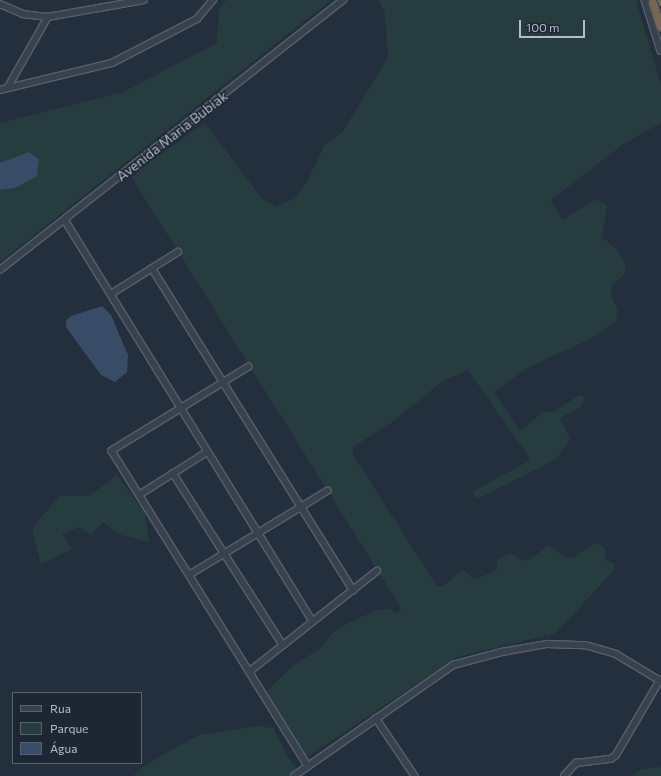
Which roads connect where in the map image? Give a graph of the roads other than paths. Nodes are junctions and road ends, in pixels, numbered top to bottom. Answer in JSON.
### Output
{"nodes":[{"id":1,"x":144,"y":0,"type":"edge"},
{"id":2,"x":213,"y":0,"type":"edge"},
{"id":3,"x":343,"y":0,"type":"edge"},
{"id":4,"x":644,"y":0,"type":"edge"},
{"id":5,"x":658,"y":1,"type":"edge"},
{"id":6,"x":0,"y":4,"type":"edge"},
{"id":7,"x":661,"y":10,"type":"edge"},
{"id":8,"x":649,"y":13,"type":"junction"},
{"id":9,"x":48,"y":18,"type":"junction"},
{"id":10,"x":661,"y":27,"type":"edge"},
{"id":11,"x":660,"y":41,"type":"edge"},
{"id":12,"x":661,"y":51,"type":"edge"},
{"id":13,"x":8,"y":87,"type":"junction"},
{"id":14,"x":0,"y":90,"type":"edge"},
{"id":15,"x":66,"y":220,"type":"junction"},
{"id":16,"x":178,"y":252,"type":"dead end"},
{"id":17,"x":152,"y":268,"type":"junction"},
{"id":18,"x":0,"y":270,"type":"edge"},
{"id":19,"x":111,"y":294,"type":"junction"},
{"id":20,"x":249,"y":367,"type":"dead end"},
{"id":21,"x":223,"y":382,"type":"junction"},
{"id":22,"x":181,"y":409,"type":"junction"},
{"id":23,"x":208,"y":452,"type":"junction"},
{"id":24,"x":174,"y":473,"type":"junction"},
{"id":25,"x":327,"y":490,"type":"dead end"},
{"id":26,"x":139,"y":495,"type":"junction"},
{"id":27,"x":301,"y":507,"type":"junction"},
{"id":28,"x":257,"y":533,"type":"junction"},
{"id":29,"x":224,"y":553,"type":"junction"},
{"id":30,"x":376,"y":571,"type":"dead end"},
{"id":31,"x":189,"y":575,"type":"junction"},
{"id":32,"x":353,"y":590,"type":"junction"},
{"id":33,"x":313,"y":621,"type":"junction"},
{"id":34,"x":283,"y":645,"type":"junction"},
{"id":35,"x":249,"y":672,"type":"junction"},
{"id":36,"x":661,"y":681,"type":"edge"},
{"id":37,"x":376,"y":718,"type":"junction"},
{"id":38,"x":308,"y":766,"type":"junction"},
{"id":39,"x":294,"y":776,"type":"edge"},
{"id":40,"x":415,"y":776,"type":"edge"},
{"id":41,"x":564,"y":776,"type":"edge"}],
"edges":[{"from":1,"to":9,"type":"street"},
{"from":2,"to":13,"type":"street"},
{"from":3,"to":15,"type":"street","name":"Avenida Maria Bubiak"},
{"from":4,"to":8,"type":"street"},
{"from":5,"to":10,"type":"highway","bridge":true},
{"from":6,"to":9,"type":"street"},
{"from":7,"to":8,"type":"street"},
{"from":8,"to":11,"type":"street"},
{"from":9,"to":13,"type":"street"},
{"from":11,"to":12,"type":"street"},
{"from":13,"to":14,"type":"street"},
{"from":15,"to":18,"type":"street","name":"Avenida Maria Bubiak"},
{"from":15,"to":19,"type":"street"},
{"from":16,"to":17,"type":"street"},
{"from":17,"to":19,"type":"street"},
{"from":17,"to":21,"type":"street"},
{"from":19,"to":22,"type":"street"},
{"from":20,"to":21,"type":"street"},
{"from":21,"to":22,"type":"street"},
{"from":21,"to":27,"type":"street"},
{"from":22,"to":23,"type":"street"},
{"from":22,"to":26,"type":"street"},
{"from":23,"to":24,"type":"street"},
{"from":23,"to":28,"type":"street"},
{"from":24,"to":26,"type":"street"},
{"from":24,"to":29,"type":"street"},
{"from":25,"to":27,"type":"street"},
{"from":26,"to":31,"type":"street"},
{"from":27,"to":28,"type":"street"},
{"from":27,"to":32,"type":"street"},
{"from":28,"to":29,"type":"street"},
{"from":28,"to":33,"type":"street"},
{"from":29,"to":31,"type":"street"},
{"from":29,"to":34,"type":"street"},
{"from":30,"to":32,"type":"street"},
{"from":31,"to":35,"type":"street"},
{"from":32,"to":33,"type":"street"},
{"from":33,"to":34,"type":"street"},
{"from":34,"to":35,"type":"street"},
{"from":35,"to":38,"type":"street"},
{"from":36,"to":37,"type":"street"},
{"from":36,"to":41,"type":"street"},
{"from":37,"to":38,"type":"street"},
{"from":37,"to":40,"type":"street"},
{"from":38,"to":39,"type":"street"}]}
